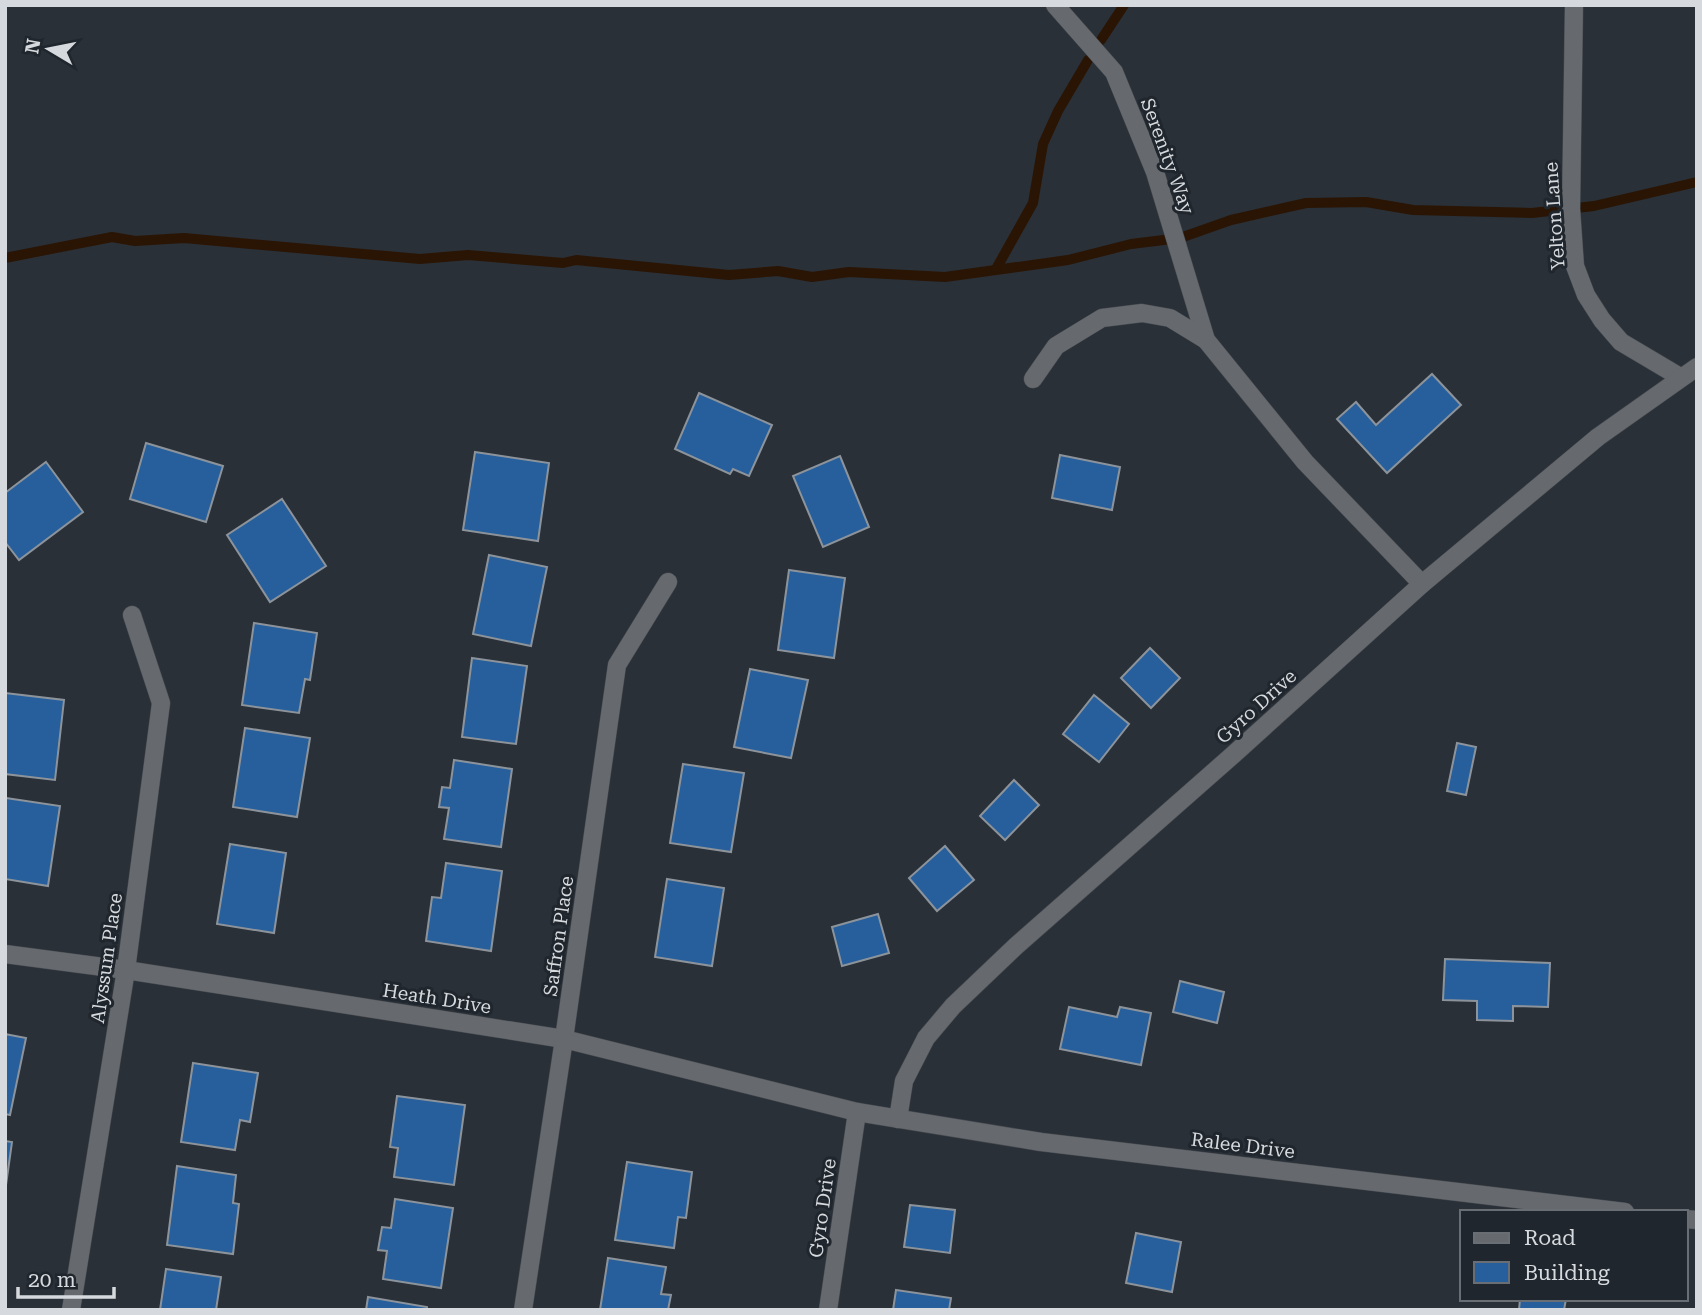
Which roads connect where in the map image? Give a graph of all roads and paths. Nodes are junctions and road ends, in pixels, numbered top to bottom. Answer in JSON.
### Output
{"nodes":[{"id":1,"x":1055,"y":5,"type":"edge"},
{"id":2,"x":1574,"y":5,"type":"edge"},
{"id":3,"x":1206,"y":340,"type":"junction"},
{"id":4,"x":1697,"y":368,"type":"edge"},
{"id":5,"x":1680,"y":377,"type":"junction"},
{"id":6,"x":1033,"y":379,"type":"dead end"},
{"id":7,"x":668,"y":582,"type":"dead end"},
{"id":8,"x":1422,"y":584,"type":"junction"},
{"id":9,"x":131,"y":615,"type":"dead end"},
{"id":10,"x":5,"y":954,"type":"edge"},
{"id":11,"x":126,"y":970,"type":"junction"},
{"id":12,"x":565,"y":1040,"type":"junction"},
{"id":13,"x":857,"y":1112,"type":"junction"},
{"id":14,"x":898,"y":1119,"type":"junction"},
{"id":15,"x":1608,"y":1210,"type":"edge"},
{"id":16,"x":71,"y":1310,"type":"edge"},
{"id":17,"x":523,"y":1310,"type":"edge"},
{"id":18,"x":828,"y":1310,"type":"edge"}],
"edges":[{"from":1,"to":3,"type":"street","name":"Serenity Way"},
{"from":2,"to":5,"type":"street","name":"Yelton Lane"},
{"from":3,"to":6,"type":"street","name":"Serenity Way"},
{"from":3,"to":8,"type":"street","name":"Serenity Way"},
{"from":4,"to":5,"type":"street","name":"Gyro Drive"},
{"from":5,"to":8,"type":"street","name":"Gyro Drive"},
{"from":7,"to":12,"type":"street","name":"Saffron Place"},
{"from":8,"to":14,"type":"street","name":"Gyro Drive"},
{"from":9,"to":11,"type":"street","name":"Alyssum Place"},
{"from":10,"to":11,"type":"street","name":"Heath Drive"},
{"from":11,"to":12,"type":"street","name":"Heath Drive"},
{"from":11,"to":16,"type":"street","name":"Alyssum Place"},
{"from":12,"to":13,"type":"street","name":"Heath Drive"},
{"from":12,"to":17,"type":"street","name":"Saffron Place"},
{"from":13,"to":14,"type":"street","name":"Ralee Drive"},
{"from":13,"to":18,"type":"street","name":"Gyro Drive"},
{"from":14,"to":15,"type":"street","name":"Ralee Drive"}]}
